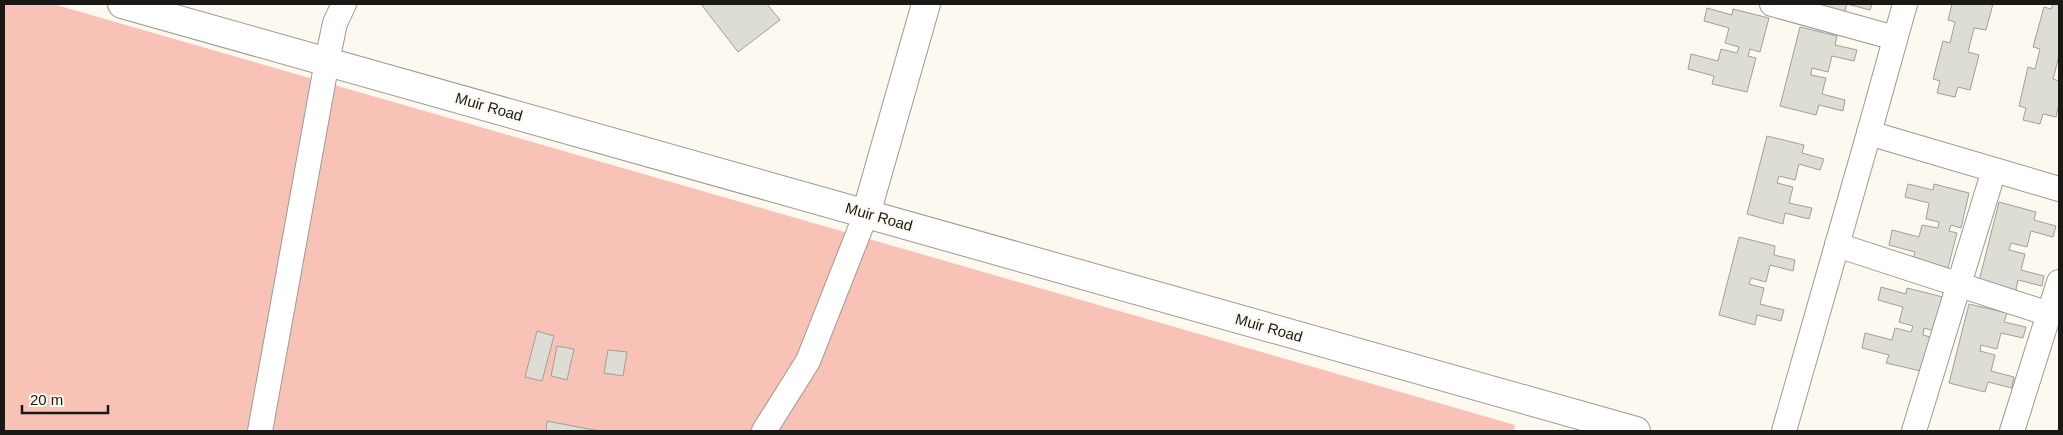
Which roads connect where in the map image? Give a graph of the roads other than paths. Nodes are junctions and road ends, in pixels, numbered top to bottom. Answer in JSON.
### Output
{"nodes":[{"id":1,"x":122,"y":4,"type":"edge"},
{"id":2,"x":344,"y":4,"type":"edge"},
{"id":3,"x":926,"y":4,"type":"edge"},
{"id":4,"x":1772,"y":4,"type":"edge"},
{"id":5,"x":1905,"y":4,"type":"edge"},
{"id":6,"x":1895,"y":38,"type":"junction"},
{"id":7,"x":326,"y":61,"type":"junction"},
{"id":8,"x":1869,"y":133,"type":"junction"},
{"id":9,"x":1994,"y":170,"type":"junction"},
{"id":10,"x":2059,"y":189,"type":"edge"},
{"id":11,"x":866,"y":214,"type":"junction"},
{"id":12,"x":1837,"y":245,"type":"junction"},
{"id":13,"x":2059,"y":282,"type":"edge"},
{"id":14,"x":1960,"y":285,"type":"junction"},
{"id":15,"x":2049,"y":314,"type":"junction"},
{"id":16,"x":260,"y":431,"type":"edge"},
{"id":17,"x":764,"y":431,"type":"edge"},
{"id":18,"x":1636,"y":431,"type":"edge"},
{"id":19,"x":1784,"y":431,"type":"edge"},
{"id":20,"x":1914,"y":431,"type":"edge"},
{"id":21,"x":2012,"y":431,"type":"edge"}],
"edges":[{"from":1,"to":7,"type":"main road","name":"Muir Road"},
{"from":2,"to":7,"type":"street"},
{"from":3,"to":11,"type":"main road"},
{"from":4,"to":6,"type":"street"},
{"from":5,"to":6,"type":"street"},
{"from":6,"to":8,"type":"street"},
{"from":7,"to":11,"type":"main road","name":"Muir Road"},
{"from":7,"to":16,"type":"street"},
{"from":8,"to":9,"type":"street"},
{"from":8,"to":12,"type":"street"},
{"from":9,"to":10,"type":"street"},
{"from":9,"to":14,"type":"street"},
{"from":11,"to":17,"type":"street"},
{"from":11,"to":18,"type":"main road","name":"Muir Road"},
{"from":12,"to":14,"type":"street"},
{"from":12,"to":19,"type":"street"},
{"from":13,"to":15,"type":"street"},
{"from":14,"to":15,"type":"street"},
{"from":14,"to":20,"type":"street"},
{"from":15,"to":21,"type":"street"}]}
